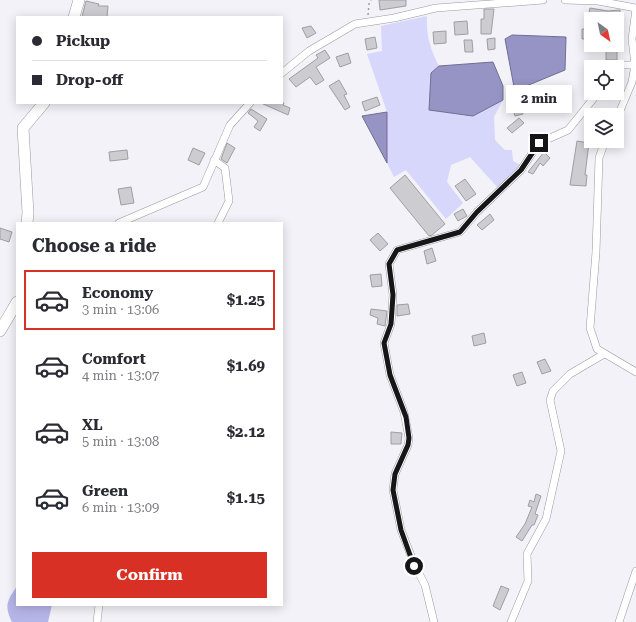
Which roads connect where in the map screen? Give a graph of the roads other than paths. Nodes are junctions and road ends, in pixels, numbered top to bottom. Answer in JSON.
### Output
{"nodes":[{"id":1,"x":79,"y":0,"type":"edge"},
{"id":2,"x":543,"y":0,"type":"edge"},
{"id":3,"x":565,"y":0,"type":"edge"},
{"id":4,"x":636,"y":8,"type":"edge"},
{"id":5,"x":74,"y":16,"type":"edge"},
{"id":6,"x":624,"y":65,"type":"edge"},
{"id":7,"x":635,"y":65,"type":"junction"},
{"id":8,"x":283,"y":72,"type":"edge"},
{"id":9,"x":592,"y":100,"type":"edge"},
{"id":10,"x":43,"y":104,"type":"edge"},
{"id":11,"x":249,"y":104,"type":"edge"},
{"id":12,"x":622,"y":108,"type":"edge"},
{"id":13,"x":603,"y":148,"type":"edge"},
{"id":14,"x":214,"y":160,"type":"junction"},
{"id":15,"x":27,"y":222,"type":"edge"},
{"id":16,"x":121,"y":222,"type":"edge"},
{"id":17,"x":218,"y":222,"type":"edge"},
{"id":18,"x":16,"y":304,"type":"edge"},
{"id":19,"x":0,"y":331,"type":"edge"},
{"id":20,"x":604,"y":354,"type":"junction"},
{"id":21,"x":636,"y":372,"type":"edge"},
{"id":22,"x":636,"y":570,"type":"edge"},
{"id":23,"x":99,"y":606,"type":"edge"},
{"id":24,"x":97,"y":622,"type":"edge"},
{"id":25,"x":434,"y":622,"type":"edge"},
{"id":26,"x":511,"y":622,"type":"edge"},
{"id":27,"x":619,"y":622,"type":"edge"}],
"edges":[{"from":1,"to":5,"type":"street"},
{"from":2,"to":8,"type":"street"},
{"from":3,"to":4,"type":"street"},
{"from":4,"to":7,"type":"street"},
{"from":6,"to":7,"type":"street"},
{"from":7,"to":12,"type":"street"},
{"from":9,"to":25,"type":"street"},
{"from":10,"to":15,"type":"street"},
{"from":11,"to":14,"type":"street"},
{"from":13,"to":20,"type":"street"},
{"from":14,"to":16,"type":"street"},
{"from":14,"to":17,"type":"street"},
{"from":18,"to":19,"type":"street"},
{"from":20,"to":21,"type":"street"},
{"from":20,"to":26,"type":"street"},
{"from":22,"to":27,"type":"street"},
{"from":23,"to":24,"type":"street"}]}
